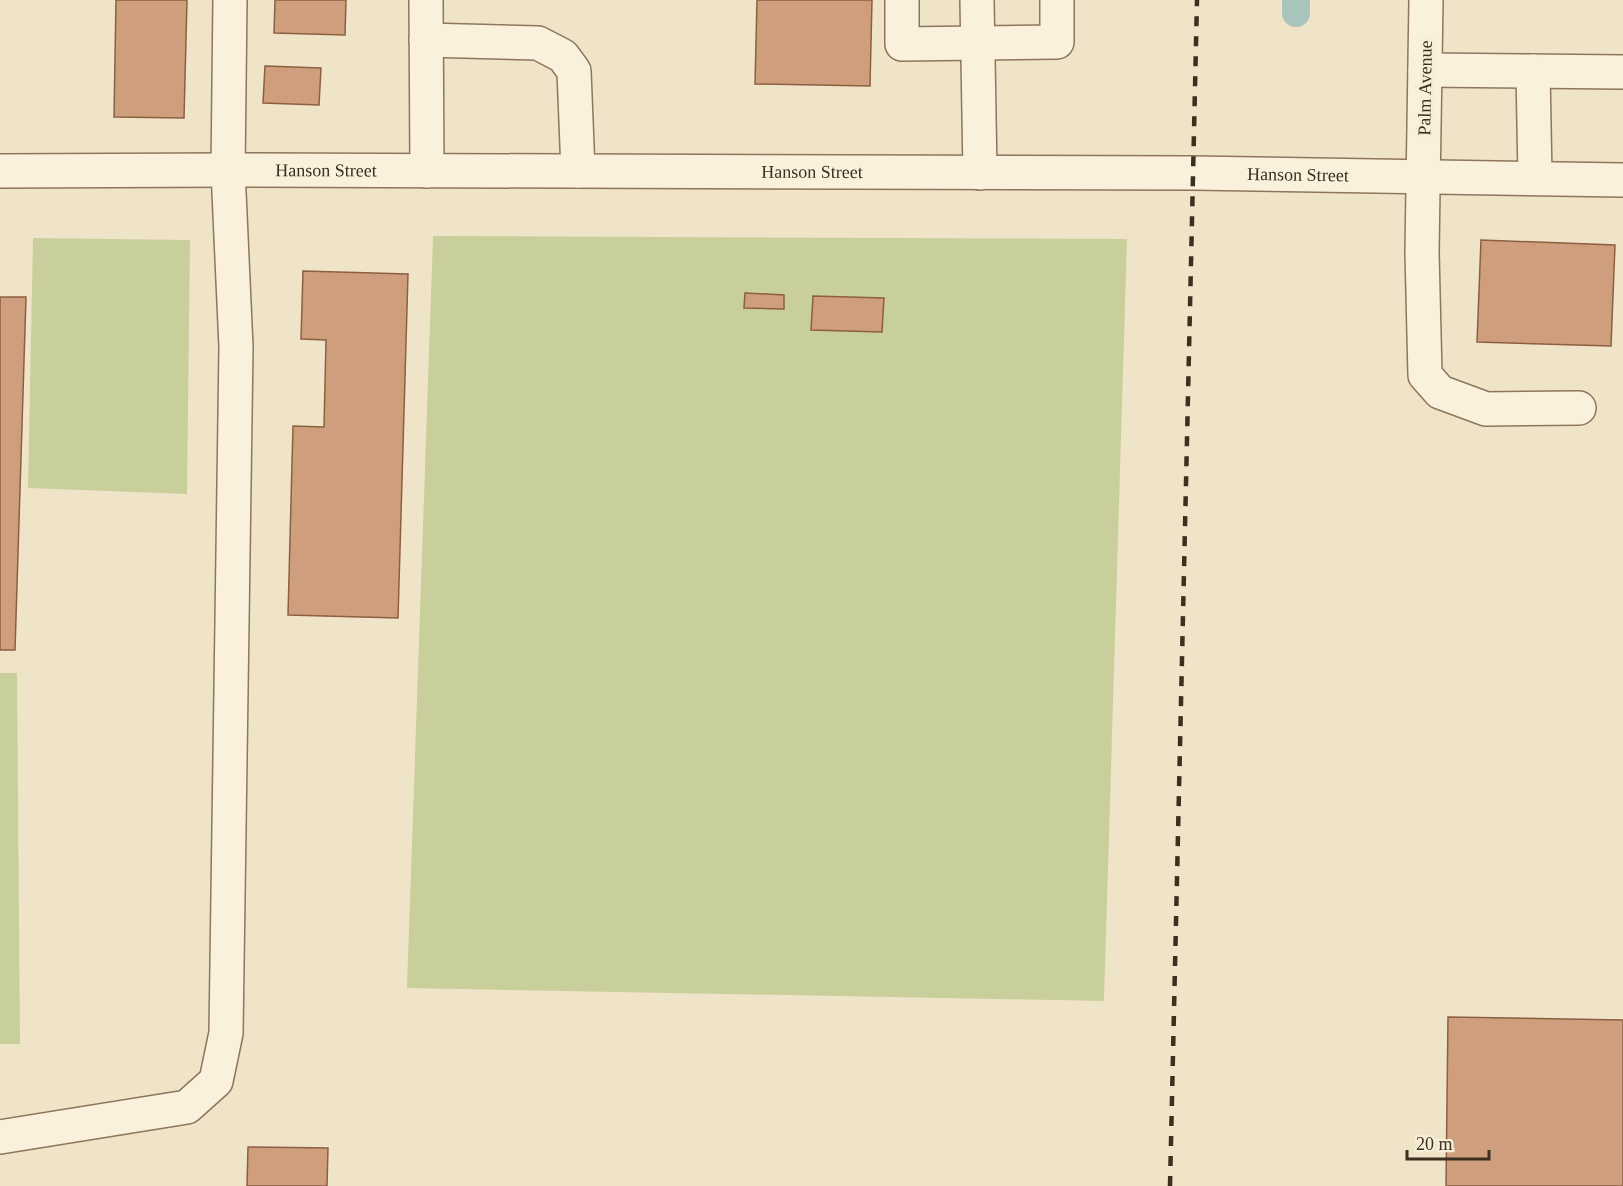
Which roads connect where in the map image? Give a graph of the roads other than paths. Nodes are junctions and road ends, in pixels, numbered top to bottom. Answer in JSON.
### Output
{"nodes":[{"id":1,"x":230,"y":0,"type":"edge"},
{"id":2,"x":426,"y":0,"type":"edge"},
{"id":3,"x":902,"y":0,"type":"edge"},
{"id":4,"x":977,"y":0,"type":"edge"},
{"id":5,"x":1057,"y":0,"type":"edge"},
{"id":6,"x":1426,"y":0,"type":"edge"},
{"id":7,"x":426,"y":40,"type":"junction"},
{"id":8,"x":978,"y":43,"type":"junction"},
{"id":9,"x":1425,"y":70,"type":"junction"},
{"id":10,"x":1533,"y":71,"type":"junction"},
{"id":11,"x":1623,"y":72,"type":"edge"},
{"id":12,"x":228,"y":170,"type":"junction"},
{"id":13,"x":0,"y":171,"type":"edge"},
{"id":14,"x":427,"y":171,"type":"junction"},
{"id":15,"x":578,"y":171,"type":"junction"},
{"id":16,"x":980,"y":172,"type":"junction"},
{"id":17,"x":1423,"y":176,"type":"junction"},
{"id":18,"x":1535,"y":178,"type":"junction"},
{"id":19,"x":1623,"y":180,"type":"edge"},
{"id":20,"x":1579,"y":408,"type":"dead end"},
{"id":21,"x":0,"y":1137,"type":"edge"}],
"edges":[{"from":1,"to":12,"type":"street"},
{"from":2,"to":7,"type":"street"},
{"from":3,"to":8,"type":"street"},
{"from":4,"to":8,"type":"street"},
{"from":5,"to":8,"type":"street"},
{"from":6,"to":9,"type":"street","name":"Palm Avenue"},
{"from":7,"to":14,"type":"street"},
{"from":7,"to":15,"type":"street"},
{"from":8,"to":16,"type":"street"},
{"from":9,"to":10,"type":"street"},
{"from":9,"to":17,"type":"street","name":"Palm Avenue"},
{"from":10,"to":11,"type":"street"},
{"from":10,"to":18,"type":"street"},
{"from":12,"to":13,"type":"street","name":"Hanson Street"},
{"from":12,"to":14,"type":"street","name":"Hanson Street"},
{"from":12,"to":21,"type":"street"},
{"from":14,"to":15,"type":"street","name":"Hanson Street"},
{"from":15,"to":16,"type":"street","name":"Hanson Street"},
{"from":16,"to":17,"type":"street","name":"Hanson Street"},
{"from":17,"to":18,"type":"street","name":"Hanson Street"},
{"from":17,"to":20,"type":"street","name":"Palm Avenue"},
{"from":18,"to":19,"type":"street","name":"Hanson Street"}]}
